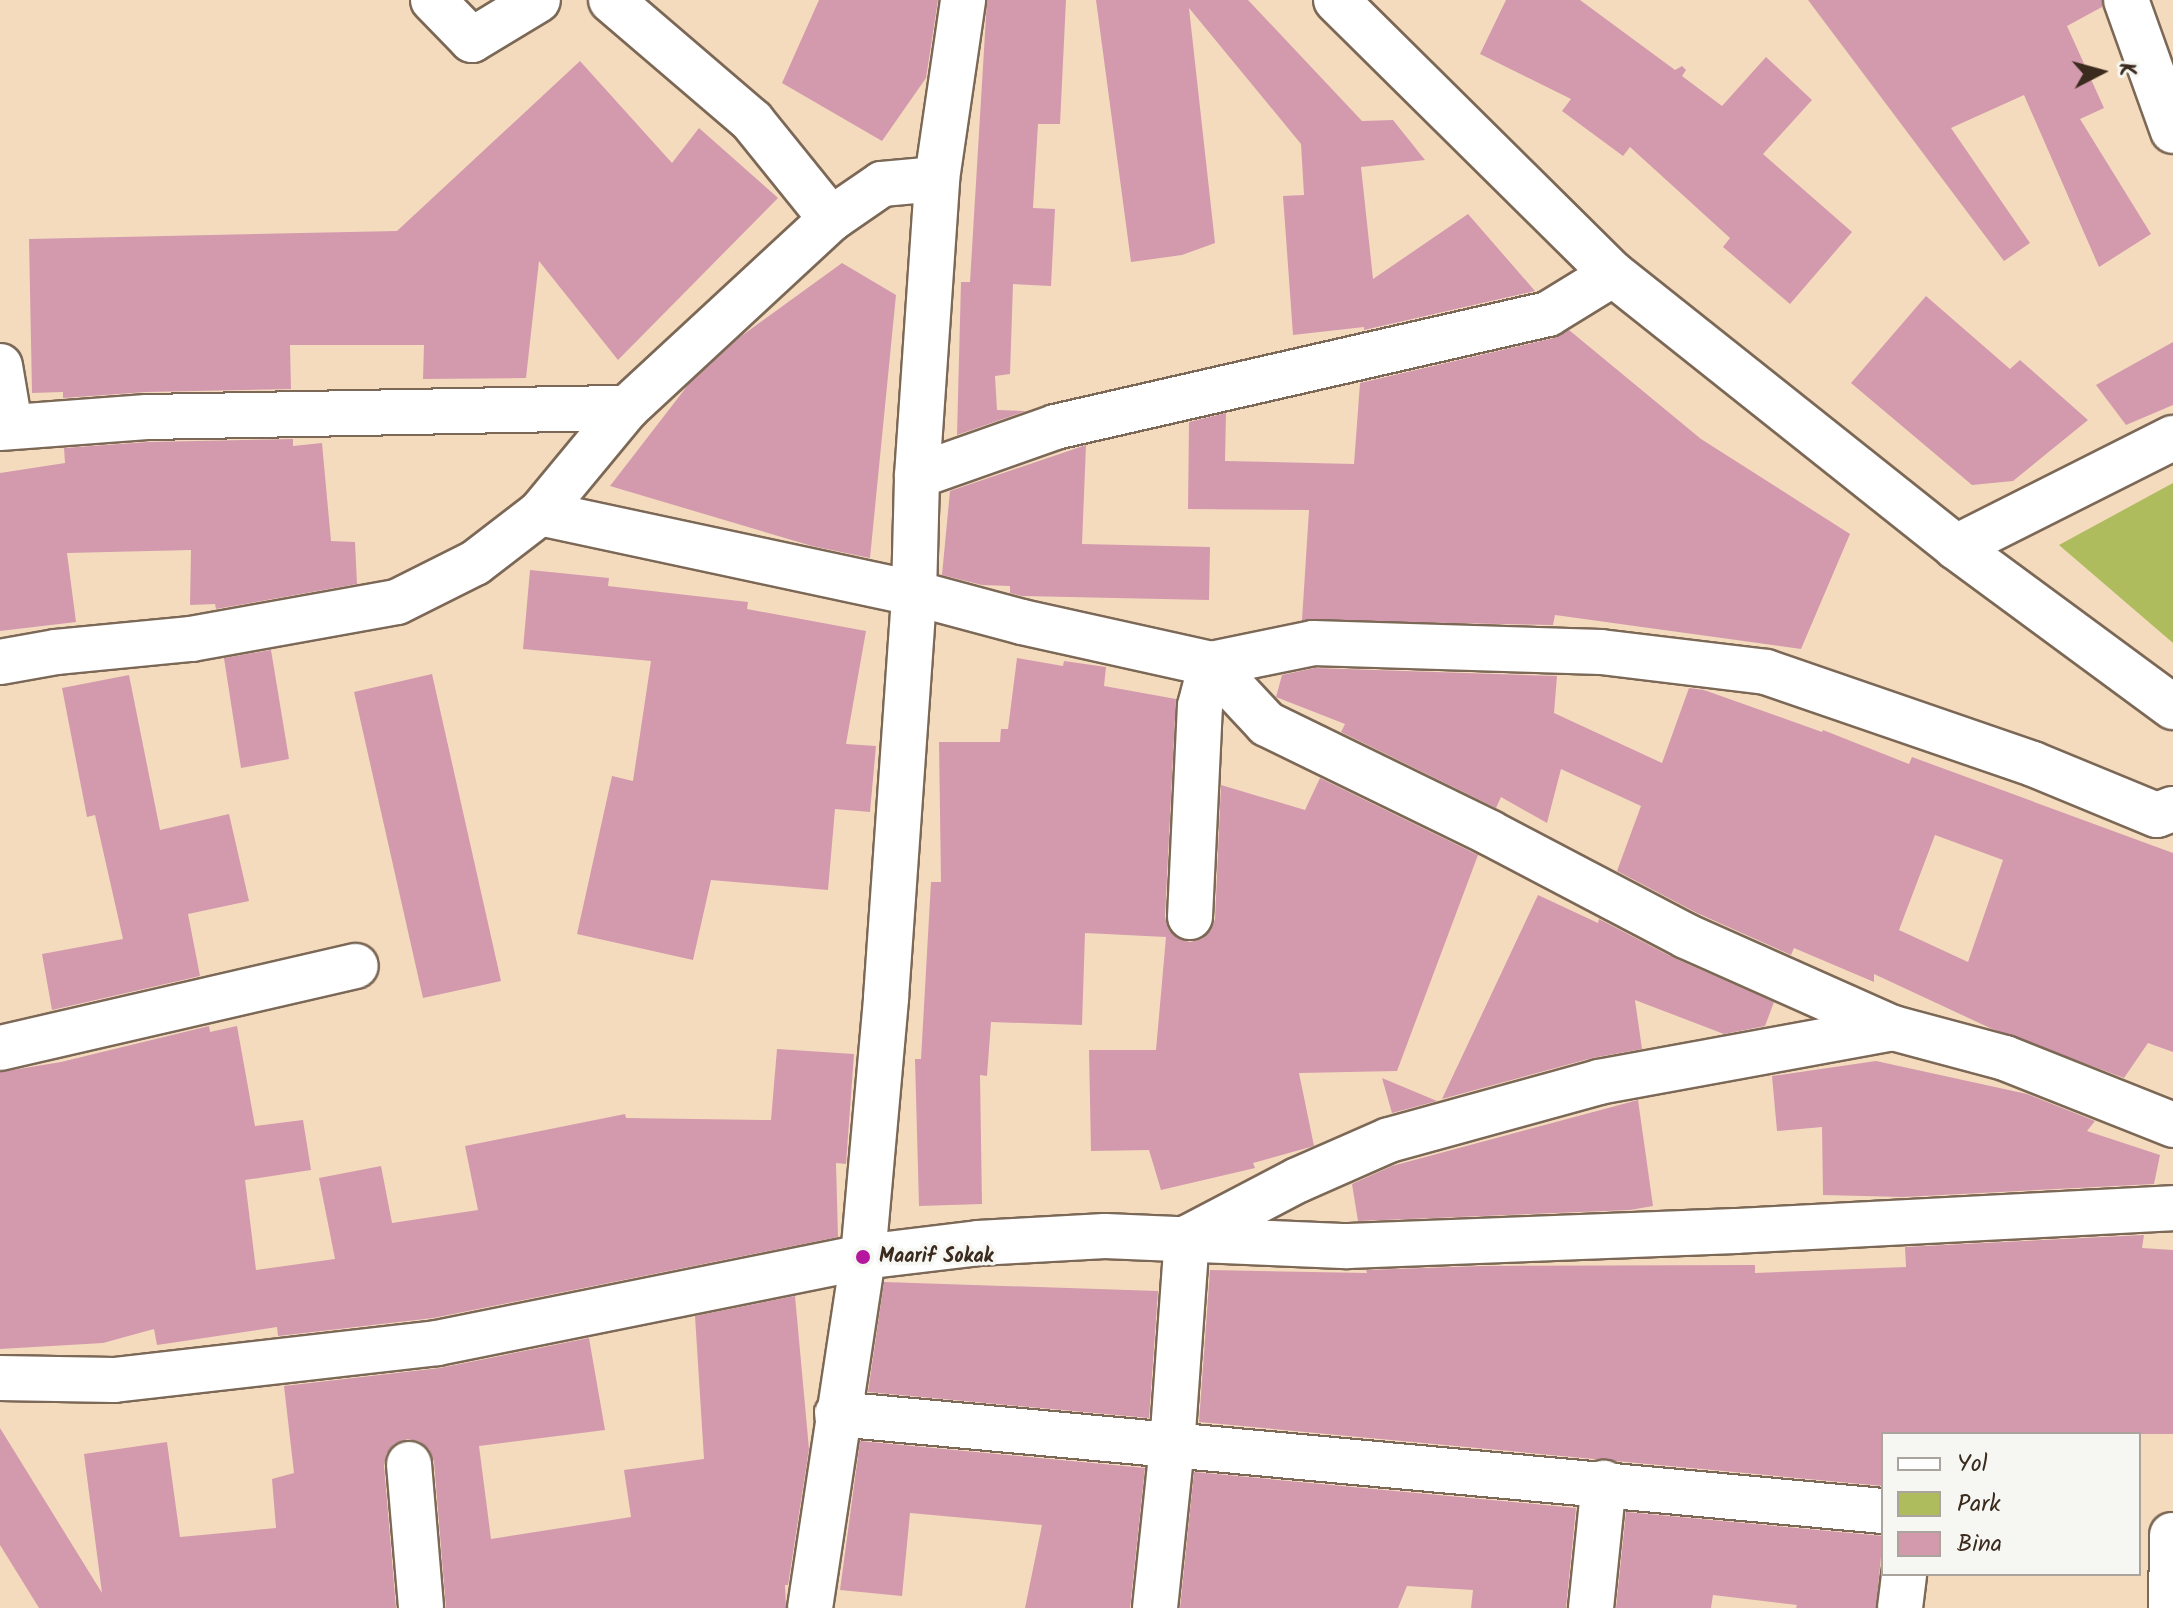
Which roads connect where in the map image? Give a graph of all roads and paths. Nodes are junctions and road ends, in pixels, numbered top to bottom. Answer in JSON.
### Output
{"nodes":[{"id":1,"x":433,"y":0,"type":"edge"},
{"id":2,"x":538,"y":0,"type":"edge"},
{"id":3,"x":611,"y":0,"type":"edge"},
{"id":4,"x":963,"y":0,"type":"edge"},
{"id":5,"x":1336,"y":0,"type":"edge"},
{"id":6,"x":2126,"y":0,"type":"edge"},
{"id":7,"x":2173,"y":131,"type":"edge"},
{"id":8,"x":937,"y":179,"type":"junction"},
{"id":9,"x":831,"y":219,"type":"junction"},
{"id":10,"x":1613,"y":274,"type":"junction"},
{"id":11,"x":0,"y":366,"type":"edge"},
{"id":12,"x":627,"y":408,"type":"junction"},
{"id":13,"x":5,"y":427,"type":"edge"},
{"id":14,"x":2173,"y":438,"type":"edge"},
{"id":15,"x":917,"y":476,"type":"junction"},
{"id":16,"x":540,"y":513,"type":"junction"},
{"id":17,"x":1956,"y":547,"type":"junction"},
{"id":18,"x":914,"y":593,"type":"junction"},
{"id":19,"x":0,"y":662,"type":"edge"},
{"id":20,"x":1211,"y":664,"type":"junction"},
{"id":21,"x":2173,"y":707,"type":"edge"},
{"id":22,"x":2173,"y":809,"type":"edge"},
{"id":23,"x":1190,"y":917,"type":"dead end"},
{"id":24,"x":356,"y":966,"type":"dead end"},
{"id":25,"x":1893,"y":1028,"type":"junction"},
{"id":26,"x":0,"y":1048,"type":"edge"},
{"id":27,"x":2173,"y":1125,"type":"edge"},
{"id":28,"x":2173,"y":1208,"type":"edge"},
{"id":29,"x":1187,"y":1238,"type":"junction"},
{"id":30,"x":863,"y":1257,"type":"junction"},
{"id":31,"x":0,"y":1378,"type":"edge"},
{"id":32,"x":837,"y":1414,"type":"junction"},
{"id":33,"x":1172,"y":1446,"type":"junction"},
{"id":34,"x":409,"y":1464,"type":"dead end"},
{"id":35,"x":1604,"y":1483,"type":"junction"},
{"id":36,"x":1881,"y":1511,"type":"edge"},
{"id":37,"x":2161,"y":1534,"type":"edge"},
{"id":38,"x":1904,"y":1576,"type":"edge"},
{"id":39,"x":421,"y":1608,"type":"edge"},
{"id":40,"x":810,"y":1608,"type":"edge"},
{"id":41,"x":1155,"y":1608,"type":"edge"},
{"id":42,"x":1591,"y":1608,"type":"edge"},
{"id":43,"x":1900,"y":1608,"type":"edge"},
{"id":44,"x":2171,"y":1608,"type":"edge"}],
"edges":[{"from":1,"to":2,"type":"street"},
{"from":3,"to":9,"type":"street"},
{"from":4,"to":8,"type":"street"},
{"from":5,"to":10,"type":"street"},
{"from":6,"to":7,"type":"street"},
{"from":8,"to":9,"type":"street"},
{"from":8,"to":15,"type":"street"},
{"from":9,"to":12,"type":"street"},
{"from":10,"to":15,"type":"street"},
{"from":10,"to":17,"type":"street"},
{"from":11,"to":13,"type":"street"},
{"from":12,"to":13,"type":"street"},
{"from":12,"to":16,"type":"street"},
{"from":14,"to":17,"type":"street"},
{"from":15,"to":18,"type":"street"},
{"from":16,"to":18,"type":"street"},
{"from":16,"to":19,"type":"street"},
{"from":17,"to":21,"type":"street"},
{"from":18,"to":20,"type":"street"},
{"from":18,"to":30,"type":"street"},
{"from":20,"to":22,"type":"street"},
{"from":20,"to":23,"type":"street"},
{"from":20,"to":25,"type":"street"},
{"from":24,"to":26,"type":"street"},
{"from":25,"to":27,"type":"street"},
{"from":25,"to":29,"type":"street"},
{"from":28,"to":29,"type":"street"},
{"from":29,"to":30,"type":"street"},
{"from":29,"to":33,"type":"street"},
{"from":30,"to":31,"type":"street"},
{"from":30,"to":32,"type":"street"},
{"from":32,"to":33,"type":"street"},
{"from":32,"to":40,"type":"street"},
{"from":33,"to":35,"type":"street"},
{"from":33,"to":41,"type":"street"},
{"from":34,"to":39,"type":"street"},
{"from":35,"to":36,"type":"street"},
{"from":35,"to":42,"type":"street"},
{"from":37,"to":44,"type":"street"},
{"from":38,"to":43,"type":"street"}]}
